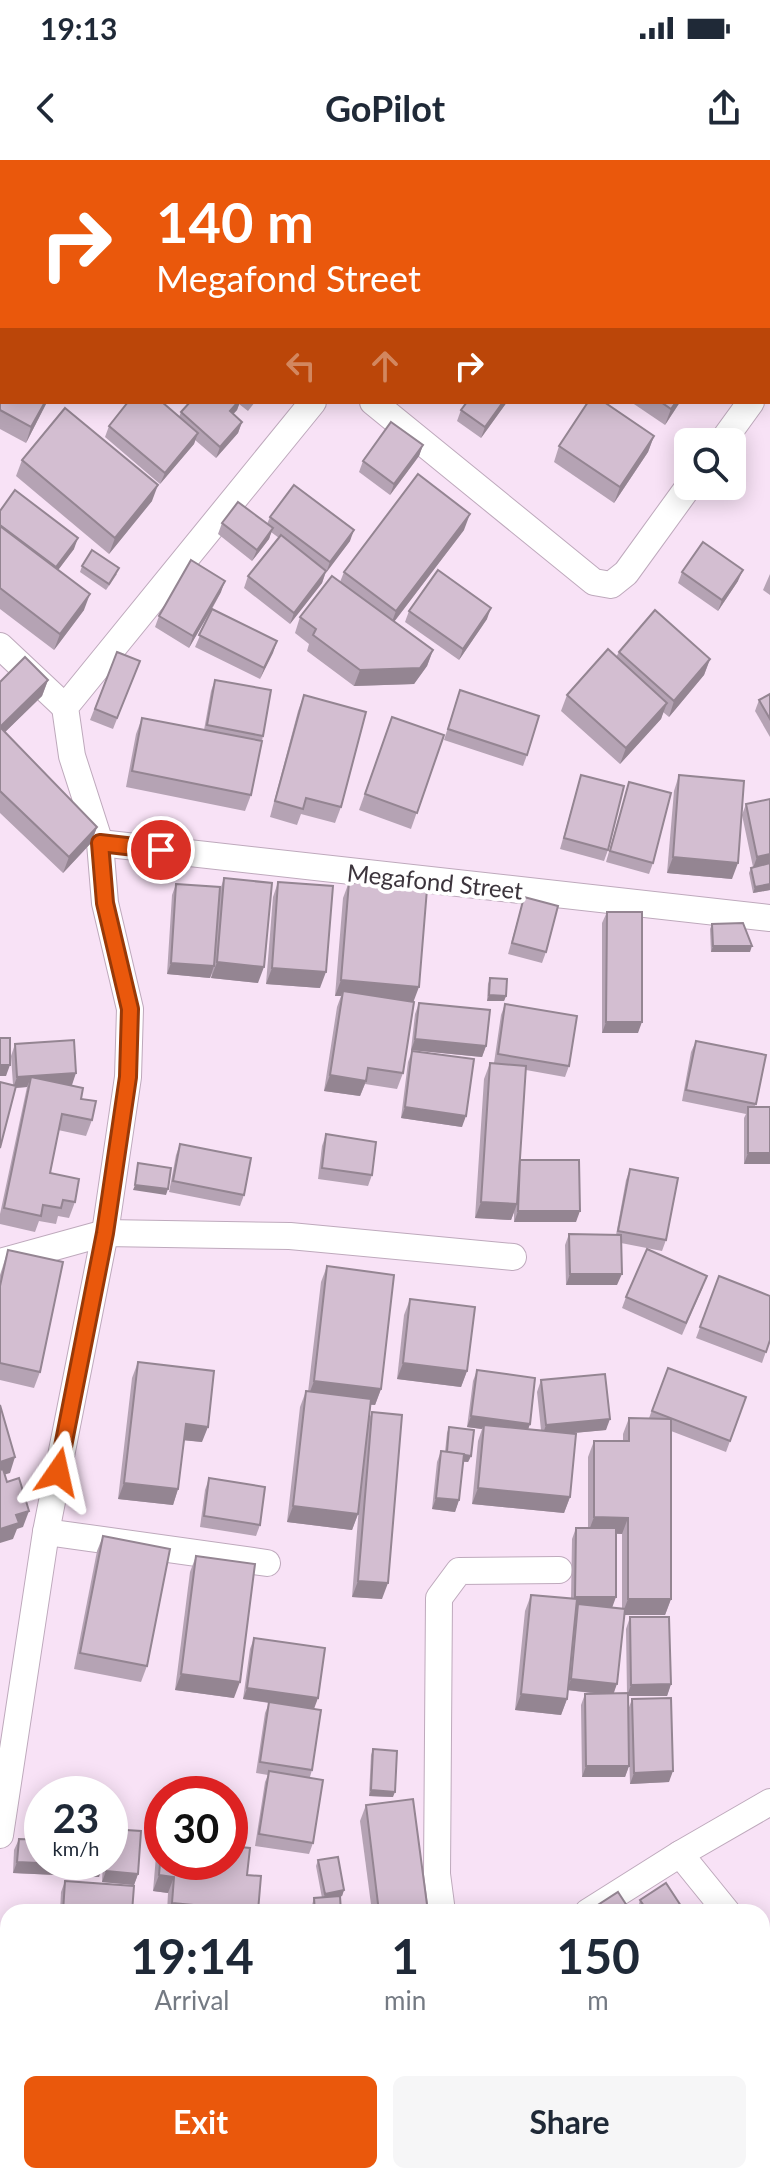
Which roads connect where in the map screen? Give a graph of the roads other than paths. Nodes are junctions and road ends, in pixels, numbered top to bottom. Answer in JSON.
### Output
{"nodes":[{"id":1,"x":311,"y":404,"type":"edge"},
{"id":2,"x":375,"y":404,"type":"edge"},
{"id":3,"x":750,"y":404,"type":"edge"},
{"id":4,"x":732,"y":428,"type":"edge"},
{"id":5,"x":679,"y":500,"type":"edge"},
{"id":6,"x":0,"y":646,"type":"edge"},
{"id":7,"x":65,"y":707,"type":"junction"},
{"id":8,"x":100,"y":843,"type":"junction"},
{"id":9,"x":770,"y":918,"type":"edge"},
{"id":10,"x":105,"y":1233,"type":"junction"},
{"id":11,"x":513,"y":1257,"type":"dead end"},
{"id":12,"x":0,"y":1262,"type":"edge"},
{"id":13,"x":46,"y":1532,"type":"junction"},
{"id":14,"x":267,"y":1563,"type":"dead end"},
{"id":15,"x":559,"y":1570,"type":"dead end"},
{"id":16,"x":770,"y":1802,"type":"edge"},
{"id":17,"x":0,"y":1835,"type":"edge"},
{"id":18,"x":680,"y":1854,"type":"junction"},
{"id":19,"x":441,"y":1904,"type":"edge"},
{"id":20,"x":601,"y":1904,"type":"edge"},
{"id":21,"x":721,"y":1904,"type":"edge"}],
"edges":[{"from":1,"to":7,"type":"street"},
{"from":2,"to":5,"type":"street"},
{"from":3,"to":4,"type":"street"},
{"from":6,"to":7,"type":"street"},
{"from":7,"to":8,"type":"street"},
{"from":8,"to":9,"type":"street","name":"Megafond Street"},
{"from":8,"to":10,"type":"street"},
{"from":10,"to":11,"type":"street"},
{"from":10,"to":12,"type":"street"},
{"from":10,"to":13,"type":"street"},
{"from":13,"to":14,"type":"street"},
{"from":13,"to":17,"type":"street"},
{"from":15,"to":19,"type":"street"},
{"from":16,"to":18,"type":"street"},
{"from":18,"to":20,"type":"street"},
{"from":18,"to":21,"type":"street"}]}
